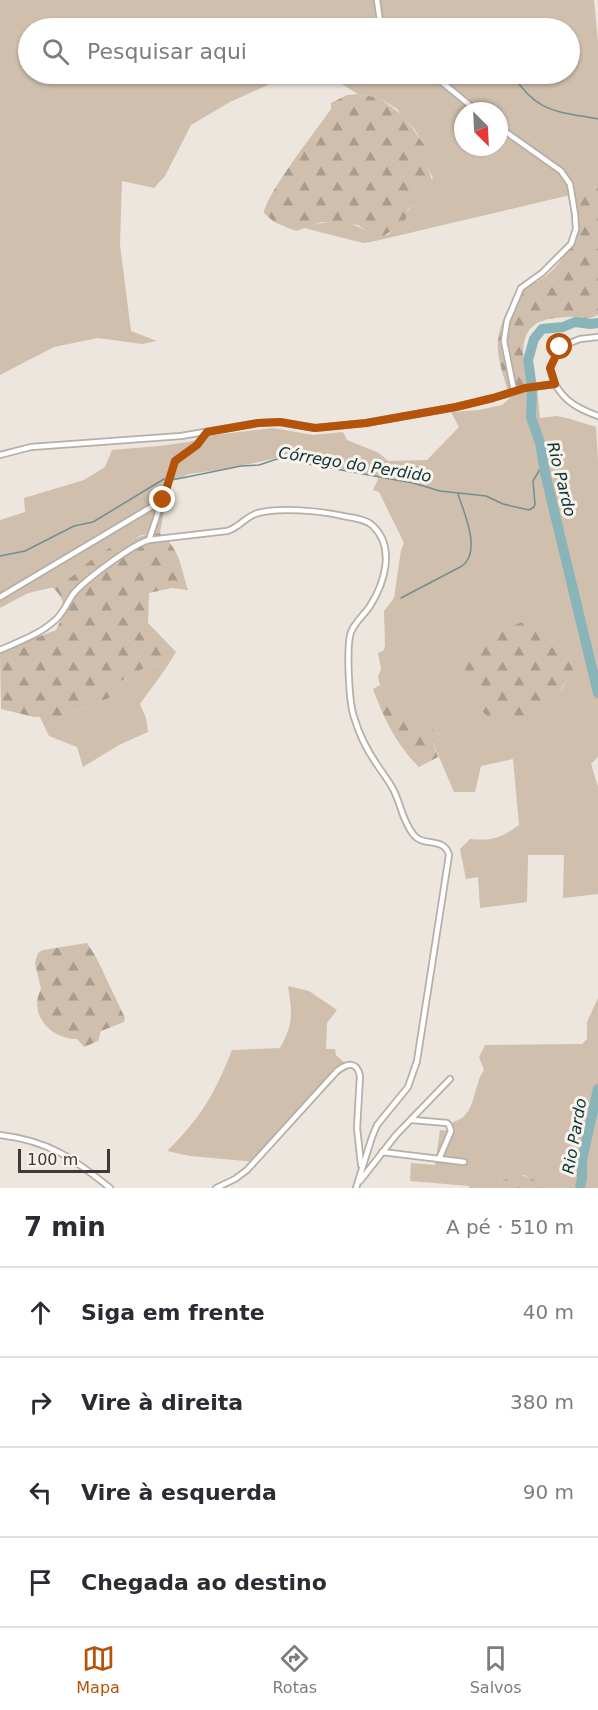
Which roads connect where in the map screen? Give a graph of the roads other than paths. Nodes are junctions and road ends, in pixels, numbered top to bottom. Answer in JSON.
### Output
{"nodes":[{"id":1,"x":377,"y":0,"type":"edge"},
{"id":2,"x":380,"y":18,"type":"edge"},
{"id":3,"x":444,"y":84,"type":"edge"},
{"id":4,"x":466,"y":102,"type":"edge"},
{"id":5,"x":508,"y":133,"type":"edge"},
{"id":6,"x":598,"y":337,"type":"edge"},
{"id":7,"x":555,"y":384,"type":"junction"},
{"id":8,"x":514,"y":391,"type":"junction"},
{"id":9,"x":598,"y":416,"type":"edge"},
{"id":10,"x":207,"y":432,"type":"junction"},
{"id":11,"x":0,"y":455,"type":"edge"},
{"id":12,"x":163,"y":500,"type":"junction"},
{"id":13,"x":149,"y":540,"type":"junction"},
{"id":14,"x":0,"y":597,"type":"edge"},
{"id":15,"x":0,"y":650,"type":"edge"},
{"id":16,"x":450,"y":1079,"type":"dead end"},
{"id":17,"x":412,"y":1120,"type":"junction"},
{"id":18,"x":0,"y":1135,"type":"edge"},
{"id":19,"x":382,"y":1152,"type":"junction"},
{"id":20,"x":439,"y":1160,"type":"junction"},
{"id":21,"x":464,"y":1162,"type":"dead end"},
{"id":22,"x":362,"y":1167,"type":"junction"},
{"id":23,"x":357,"y":1186,"type":"edge"},
{"id":24,"x":110,"y":1188,"type":"edge"},
{"id":25,"x":216,"y":1188,"type":"edge"}],
"edges":[{"from":1,"to":2,"type":"street"},
{"from":3,"to":4,"type":"street"},
{"from":5,"to":8,"type":"street"},
{"from":6,"to":7,"type":"street"},
{"from":7,"to":8,"type":"street"},
{"from":7,"to":9,"type":"street"},
{"from":8,"to":10,"type":"street"},
{"from":10,"to":11,"type":"street"},
{"from":10,"to":12,"type":"street"},
{"from":12,"to":13,"type":"street"},
{"from":12,"to":14,"type":"street"},
{"from":13,"to":15,"type":"street"},
{"from":13,"to":22,"type":"street"},
{"from":16,"to":17,"type":"street"},
{"from":17,"to":19,"type":"street"},
{"from":17,"to":20,"type":"street"},
{"from":18,"to":24,"type":"street"},
{"from":19,"to":20,"type":"street"},
{"from":19,"to":23,"type":"street"},
{"from":20,"to":21,"type":"street"},
{"from":22,"to":23,"type":"street"},
{"from":22,"to":25,"type":"street"}]}
